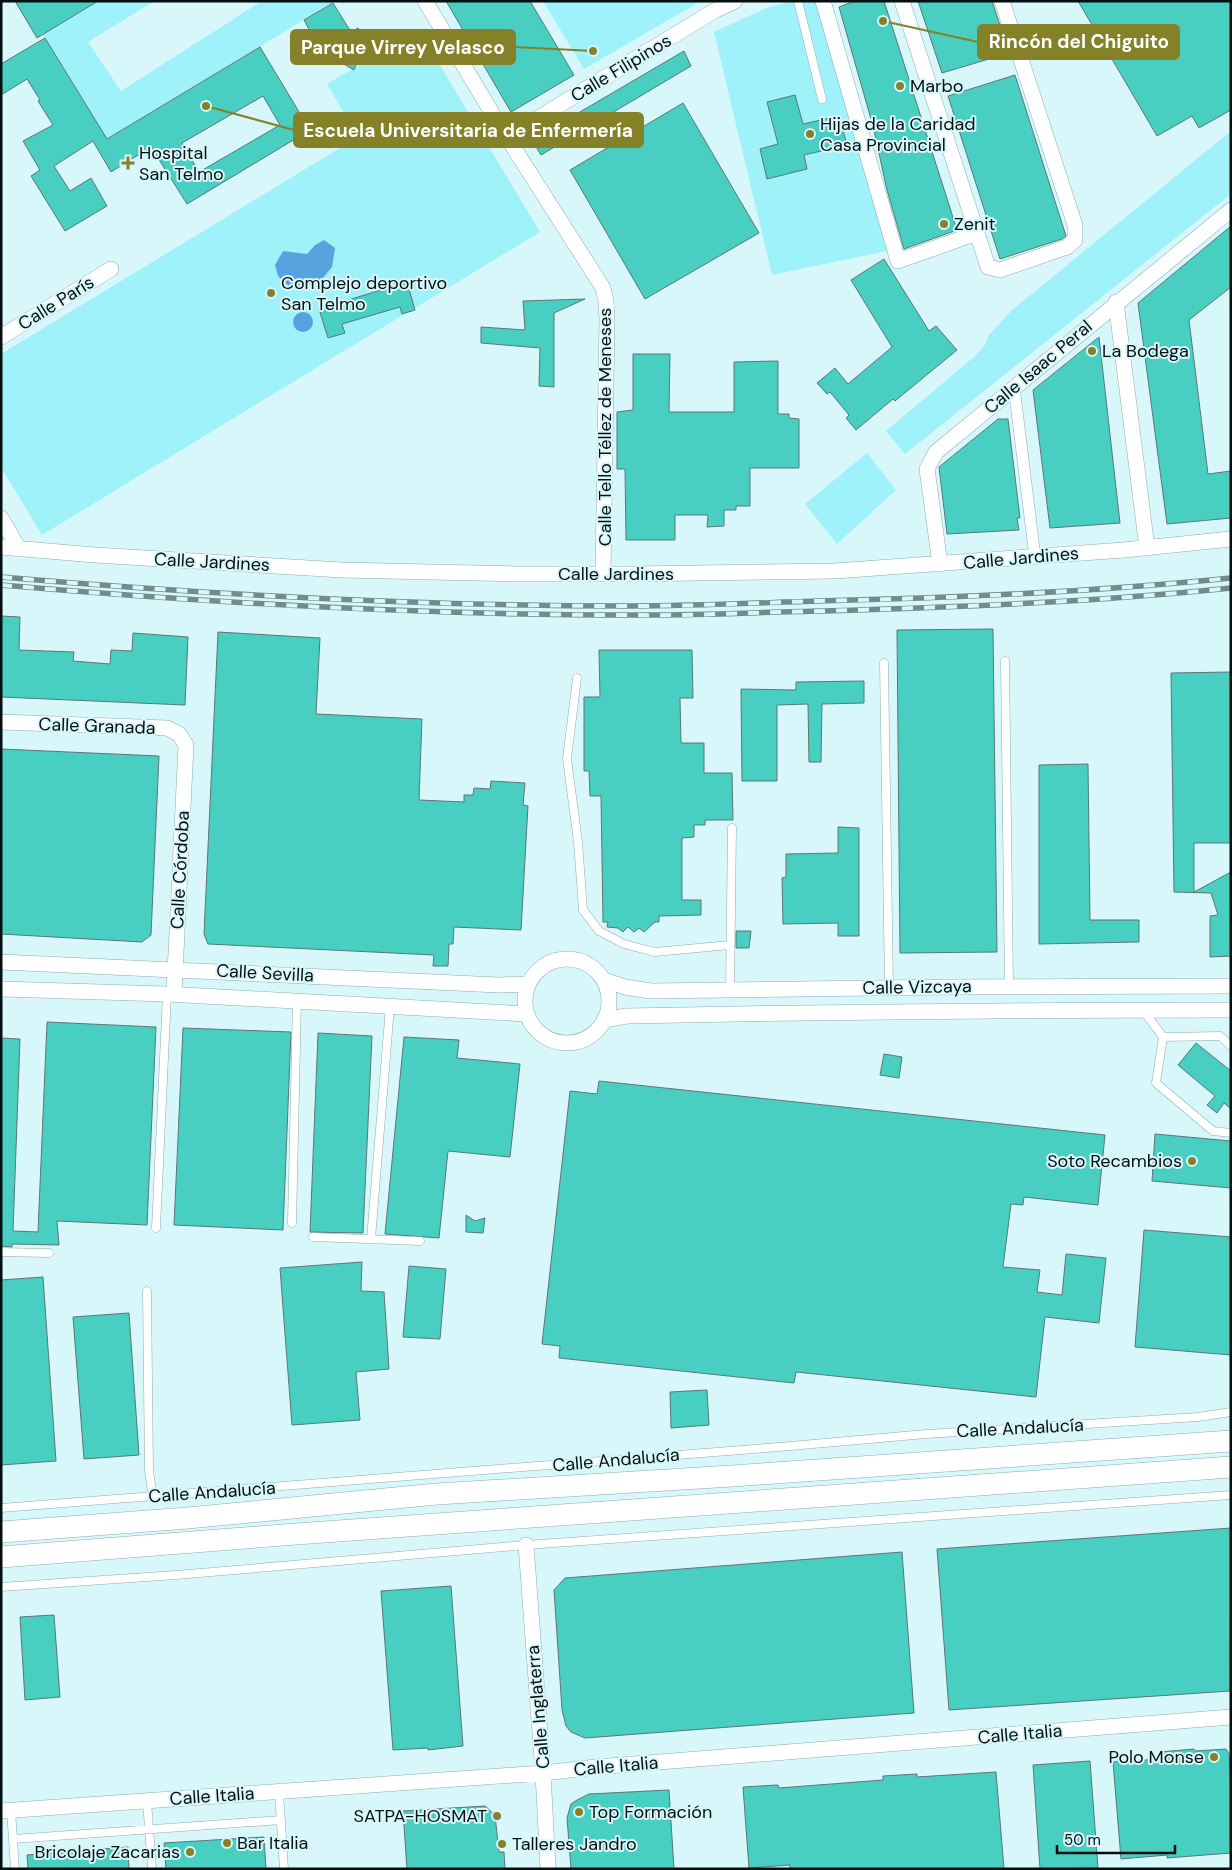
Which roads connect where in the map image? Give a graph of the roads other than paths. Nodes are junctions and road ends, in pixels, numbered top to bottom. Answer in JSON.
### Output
{"nodes":[{"id":1,"x":425,"y":1,"type":"edge"},
{"id":2,"x":735,"y":1,"type":"edge"},
{"id":3,"x":798,"y":1,"type":"edge"},
{"id":4,"x":823,"y":1,"type":"edge"},
{"id":5,"x":902,"y":1,"type":"edge"},
{"id":6,"x":1002,"y":1,"type":"edge"},
{"id":7,"x":822,"y":99,"type":"dead end"},
{"id":8,"x":507,"y":137,"type":"junction"},
{"id":9,"x":1231,"y":210,"type":"edge"},
{"id":10,"x":977,"y":233,"type":"junction"},
{"id":11,"x":111,"y":269,"type":"dead end"},
{"id":12,"x":1116,"y":302,"type":"junction"},
{"id":13,"x":1,"y":336,"type":"edge"},
{"id":14,"x":1014,"y":387,"type":"junction"},
{"id":15,"x":1,"y":518,"type":"edge"},
{"id":16,"x":1231,"y":539,"type":"edge"},
{"id":17,"x":1,"y":547,"type":"edge"},
{"id":18,"x":1147,"y":548,"type":"junction"},
{"id":19,"x":19,"y":549,"type":"junction"},
{"id":20,"x":1035,"y":557,"type":"junction"},
{"id":21,"x":940,"y":564,"type":"junction"},
{"id":22,"x":603,"y":573,"type":"junction"},
{"id":23,"x":1005,"y":661,"type":"dead end"},
{"id":24,"x":884,"y":663,"type":"dead end"},
{"id":25,"x":577,"y":678,"type":"dead end"},
{"id":26,"x":1,"y":722,"type":"edge"},
{"id":27,"x":186,"y":745,"type":"joint"},
{"id":28,"x":732,"y":828,"type":"dead end"},
{"id":29,"x":730,"y":945,"type":"junction"},
{"id":30,"x":1,"y":962,"type":"edge"},
{"id":31,"x":176,"y":969,"type":"junction"},
{"id":32,"x":604,"y":980,"type":"junction"},
{"id":33,"x":528,"y":984,"type":"junction"},
{"id":34,"x":1231,"y":986,"type":"edge"},
{"id":35,"x":1009,"y":987,"type":"junction"},
{"id":36,"x":890,"y":988,"type":"junction"},
{"id":37,"x":1,"y":989,"type":"edge"},
{"id":38,"x":730,"y":990,"type":"junction"},
{"id":39,"x":170,"y":994,"type":"junction"},
{"id":40,"x":297,"y":1002,"type":"junction"},
{"id":41,"x":390,"y":1007,"type":"junction"},
{"id":42,"x":1143,"y":1010,"type":"junction"},
{"id":43,"x":1231,"y":1010,"type":"edge"},
{"id":44,"x":884,"y":1012,"type":"junction"},
{"id":45,"x":527,"y":1014,"type":"junction"},
{"id":46,"x":604,"y":1020,"type":"junction"},
{"id":47,"x":1163,"y":1037,"type":"junction"},
{"id":48,"x":1231,"y":1046,"type":"edge"},
{"id":49,"x":1231,"y":1133,"type":"edge"},
{"id":50,"x":292,"y":1223,"type":"dead end"},
{"id":51,"x":156,"y":1228,"type":"dead end"},
{"id":52,"x":313,"y":1238,"type":"dead end"},
{"id":53,"x":370,"y":1240,"type":"junction"},
{"id":54,"x":420,"y":1241,"type":"dead end"},
{"id":55,"x":1,"y":1252,"type":"edge"},
{"id":56,"x":49,"y":1253,"type":"dead end"},
{"id":57,"x":147,"y":1291,"type":"dead end"},
{"id":58,"x":1231,"y":1412,"type":"edge"},
{"id":59,"x":1231,"y":1440,"type":"edge"},
{"id":60,"x":1231,"y":1467,"type":"edge"},
{"id":61,"x":1231,"y":1495,"type":"edge"},
{"id":62,"x":153,"y":1497,"type":"junction"},
{"id":63,"x":1,"y":1508,"type":"edge"},
{"id":64,"x":1,"y":1532,"type":"edge"},
{"id":65,"x":526,"y":1545,"type":"junction"},
{"id":66,"x":1,"y":1557,"type":"edge"},
{"id":67,"x":1,"y":1588,"type":"edge"},
{"id":68,"x":1231,"y":1718,"type":"edge"},
{"id":69,"x":543,"y":1773,"type":"junction"},
{"id":70,"x":279,"y":1792,"type":"junction"},
{"id":71,"x":147,"y":1801,"type":"junction"},
{"id":72,"x":6,"y":1811,"type":"edge"},
{"id":73,"x":281,"y":1820,"type":"junction"},
{"id":74,"x":149,"y":1829,"type":"junction"},
{"id":75,"x":13,"y":1839,"type":"junction"},
{"id":76,"x":15,"y":1869,"type":"edge"},
{"id":77,"x":152,"y":1869,"type":"edge"},
{"id":78,"x":284,"y":1869,"type":"edge"},
{"id":79,"x":548,"y":1869,"type":"edge"}],
"edges":[{"from":1,"to":8,"type":"street","name":"Calle Tello Téllez de Meneses"},
{"from":2,"to":8,"type":"street","name":"Calle Filipinos"},
{"from":3,"to":7,"type":"lane"},
{"from":4,"to":10,"type":"street"},
{"from":5,"to":10,"type":"street"},
{"from":6,"to":10,"type":"street"},
{"from":8,"to":22,"type":"street","name":"Calle Tello Téllez de Meneses"},
{"from":9,"to":12,"type":"street","name":"Calle Isaac Peral"},
{"from":11,"to":13,"type":"street","name":"Calle París"},
{"from":12,"to":14,"type":"street","name":"Calle Isaac Peral"},
{"from":12,"to":18,"type":"street"},
{"from":14,"to":20,"type":"street"},
{"from":14,"to":21,"type":"street","name":"Calle Isaac Peral"},
{"from":15,"to":19,"type":"street"},
{"from":16,"to":18,"type":"street","name":"Calle Jardines"},
{"from":17,"to":19,"type":"street","name":"Calle Jardines"},
{"from":18,"to":20,"type":"street","name":"Calle Jardines"},
{"from":19,"to":22,"type":"street","name":"Calle Jardines"},
{"from":20,"to":21,"type":"street","name":"Calle Jardines"},
{"from":21,"to":22,"type":"street","name":"Calle Jardines"},
{"from":23,"to":35,"type":"lane"},
{"from":24,"to":36,"type":"lane"},
{"from":25,"to":29,"type":"lane"},
{"from":26,"to":27,"type":"street","name":"Calle Granada"},
{"from":27,"to":31,"type":"street","name":"Calle Córdoba"},
{"from":28,"to":29,"type":"lane"},
{"from":29,"to":38,"type":"lane"},
{"from":30,"to":31,"type":"street","name":"Calle Sevilla"},
{"from":31,"to":33,"type":"street","name":"Calle Sevilla"},
{"from":31,"to":39,"type":"street","name":"Calle Córdoba"},
{"from":32,"to":33,"type":"street"},
{"from":32,"to":38,"type":"street","name":"Calle Vizcaya"},
{"from":32,"to":46,"type":"street"},
{"from":33,"to":45,"type":"street"},
{"from":34,"to":35,"type":"street","name":"Calle Vizcaya"},
{"from":35,"to":36,"type":"street","name":"Calle Vizcaya"},
{"from":36,"to":38,"type":"street","name":"Calle Vizcaya"},
{"from":36,"to":44,"type":"street"},
{"from":37,"to":39,"type":"street","name":"Calle Sevilla"},
{"from":39,"to":40,"type":"street","name":"Calle Sevilla"},
{"from":39,"to":51,"type":"lane"},
{"from":40,"to":41,"type":"street","name":"Calle Sevilla"},
{"from":40,"to":50,"type":"lane"},
{"from":41,"to":45,"type":"street","name":"Calle Sevilla"},
{"from":41,"to":53,"type":"lane"},
{"from":42,"to":43,"type":"street","name":"Calle Vizcaya"},
{"from":42,"to":44,"type":"street","name":"Calle Vizcaya"},
{"from":42,"to":47,"type":"lane"},
{"from":44,"to":46,"type":"street","name":"Calle Vizcaya"},
{"from":45,"to":46,"type":"street"},
{"from":47,"to":48,"type":"lane"},
{"from":47,"to":49,"type":"lane"},
{"from":52,"to":53,"type":"lane"},
{"from":53,"to":54,"type":"lane"},
{"from":55,"to":56,"type":"lane"},
{"from":57,"to":62,"type":"lane"},
{"from":58,"to":62,"type":"lane","name":"Calle Andalucía"},
{"from":59,"to":64,"type":"main road","name":"Calle Andalucía"},
{"from":60,"to":66,"type":"main road"},
{"from":61,"to":65,"type":"lane"},
{"from":62,"to":63,"type":"lane","name":"Calle Andalucía"},
{"from":65,"to":67,"type":"lane"},
{"from":65,"to":69,"type":"street","name":"Calle Inglaterra"},
{"from":68,"to":69,"type":"street","name":"Calle Italia"},
{"from":69,"to":70,"type":"street","name":"Calle Italia"},
{"from":69,"to":79,"type":"street","name":"Calle Inglaterra"},
{"from":70,"to":71,"type":"street","name":"Calle Italia"},
{"from":70,"to":73,"type":"lane"},
{"from":71,"to":72,"type":"street","name":"Calle Italia"},
{"from":71,"to":74,"type":"lane"},
{"from":72,"to":75,"type":"lane"},
{"from":73,"to":74,"type":"lane"},
{"from":73,"to":78,"type":"lane"},
{"from":74,"to":75,"type":"lane"},
{"from":74,"to":77,"type":"lane"},
{"from":75,"to":76,"type":"lane"}]}
